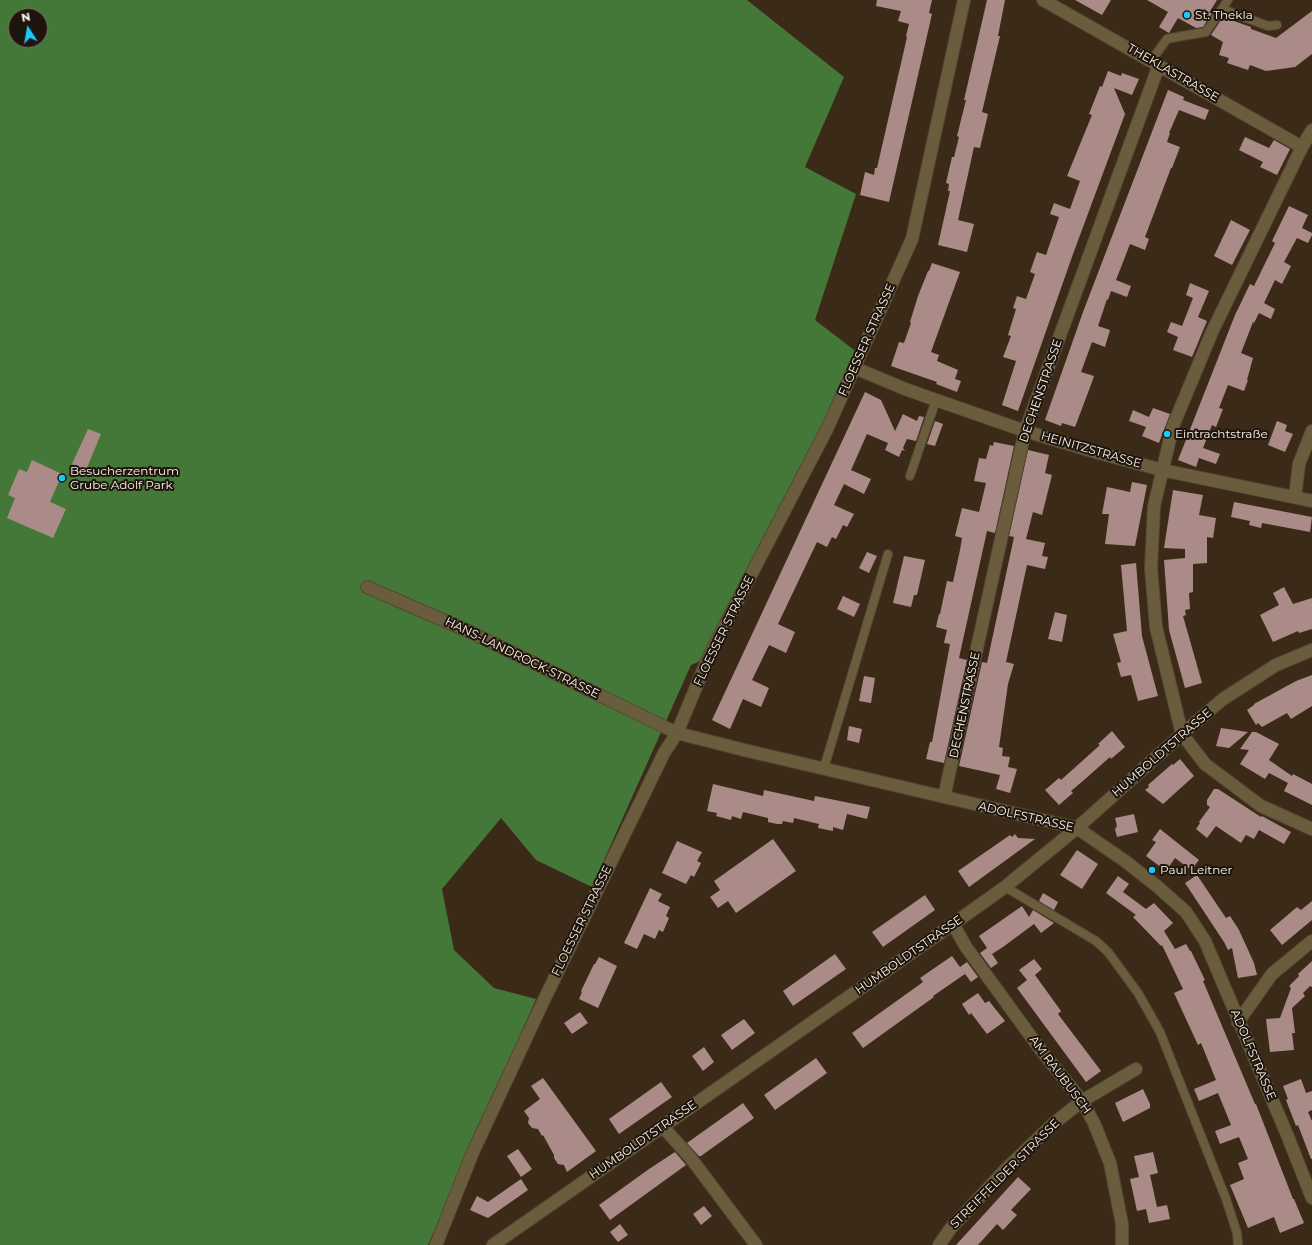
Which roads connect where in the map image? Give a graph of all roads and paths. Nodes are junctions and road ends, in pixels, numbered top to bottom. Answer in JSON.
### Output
{"nodes":[{"id":1,"x":964,"y":0,"type":"edge"},
{"id":2,"x":1043,"y":0,"type":"edge"},
{"id":3,"x":1228,"y":0,"type":"edge"},
{"id":4,"x":1222,"y":9,"type":"junction"},
{"id":5,"x":1277,"y":25,"type":"dead end"},
{"id":6,"x":1155,"y":63,"type":"junction"},
{"id":7,"x":1312,"y":130,"type":"edge"},
{"id":8,"x":1302,"y":147,"type":"junction"},
{"id":9,"x":855,"y":368,"type":"junction"},
{"id":10,"x":936,"y":400,"type":"junction"},
{"id":11,"x":1025,"y":431,"type":"junction"},
{"id":12,"x":1312,"y":431,"type":"edge"},
{"id":13,"x":1162,"y":470,"type":"junction"},
{"id":14,"x":910,"y":476,"type":"dead end"},
{"id":15,"x":1295,"y":497,"type":"junction"},
{"id":16,"x":1312,"y":501,"type":"edge"},
{"id":17,"x":888,"y":554,"type":"dead end"},
{"id":18,"x":367,"y":587,"type":"dead end"},
{"id":19,"x":1312,"y":650,"type":"edge"},
{"id":20,"x":677,"y":733,"type":"junction"},
{"id":21,"x":1182,"y":734,"type":"junction"},
{"id":22,"x":824,"y":768,"type":"junction"},
{"id":23,"x":944,"y":797,"type":"junction"},
{"id":24,"x":1077,"y":828,"type":"junction"},
{"id":25,"x":1312,"y":829,"type":"edge"},
{"id":26,"x":1005,"y":887,"type":"junction"},
{"id":27,"x":953,"y":924,"type":"junction"},
{"id":28,"x":1312,"y":941,"type":"edge"},
{"id":29,"x":1238,"y":1022,"type":"junction"},
{"id":30,"x":1136,"y":1069,"type":"dead end"},
{"id":31,"x":1082,"y":1101,"type":"junction"},
{"id":32,"x":662,"y":1126,"type":"junction"},
{"id":33,"x":1312,"y":1198,"type":"edge"},
{"id":34,"x":436,"y":1245,"type":"edge"},
{"id":35,"x":493,"y":1245,"type":"edge"},
{"id":36,"x":756,"y":1245,"type":"edge"},
{"id":37,"x":939,"y":1245,"type":"edge"},
{"id":38,"x":1122,"y":1245,"type":"edge"},
{"id":39,"x":1238,"y":1245,"type":"edge"}],
"edges":[{"from":1,"to":9,"type":"street","name":"FLOESSER STRASSE"},
{"from":2,"to":6,"type":"street","name":"THEKLASTRASSE"},
{"from":3,"to":4,"type":"lane"},
{"from":4,"to":5,"type":"lane"},
{"from":4,"to":6,"type":"lane"},
{"from":6,"to":8,"type":"street","name":"THEKLASTRASSE"},
{"from":6,"to":11,"type":"street","name":"DECHENSTRASSE"},
{"from":7,"to":8,"type":"street"},
{"from":8,"to":13,"type":"street"},
{"from":9,"to":10,"type":"street","name":"HEINITZSTRASSE"},
{"from":9,"to":20,"type":"street","name":"FLOESSER STRASSE"},
{"from":10,"to":11,"type":"street","name":"HEINITZSTRASSE"},
{"from":10,"to":14,"type":"lane"},
{"from":11,"to":13,"type":"street","name":"HEINITZSTRASSE"},
{"from":11,"to":23,"type":"street","name":"DECHENSTRASSE"},
{"from":12,"to":15,"type":"street"},
{"from":13,"to":15,"type":"street","name":"HEINITZSTRASSE"},
{"from":13,"to":21,"type":"street"},
{"from":15,"to":16,"type":"street","name":"HEINITZSTRASSE"},
{"from":17,"to":22,"type":"lane"},
{"from":18,"to":20,"type":"street","name":"HANS-LANDROCK-STRASSE"},
{"from":19,"to":21,"type":"street","name":"HUMBOLDTSTRASSE"},
{"from":20,"to":22,"type":"street","name":"ADOLFSTRASSE"},
{"from":20,"to":34,"type":"street","name":"FLOESSER STRASSE"},
{"from":21,"to":24,"type":"street","name":"HUMBOLDTSTRASSE"},
{"from":21,"to":25,"type":"street"},
{"from":22,"to":23,"type":"street","name":"ADOLFSTRASSE"},
{"from":23,"to":24,"type":"street","name":"ADOLFSTRASSE"},
{"from":24,"to":26,"type":"street","name":"HUMBOLDTSTRASSE"},
{"from":24,"to":29,"type":"street","name":"ADOLFSTRASSE"},
{"from":26,"to":27,"type":"street","name":"HUMBOLDTSTRASSE"},
{"from":26,"to":39,"type":"lane"},
{"from":27,"to":31,"type":"street","name":"AM RAUBUSCH"},
{"from":27,"to":32,"type":"street","name":"HUMBOLDTSTRASSE"},
{"from":28,"to":29,"type":"street"},
{"from":29,"to":33,"type":"street","name":"ADOLFSTRASSE"},
{"from":30,"to":31,"type":"street","name":"STREIFFELDER STRASSE"},
{"from":31,"to":37,"type":"street","name":"STREIFFELDER STRASSE"},
{"from":31,"to":38,"type":"street","name":"AM RAUBUSCH"},
{"from":32,"to":35,"type":"street","name":"HUMBOLDTSTRASSE"},
{"from":32,"to":36,"type":"street"}]}
